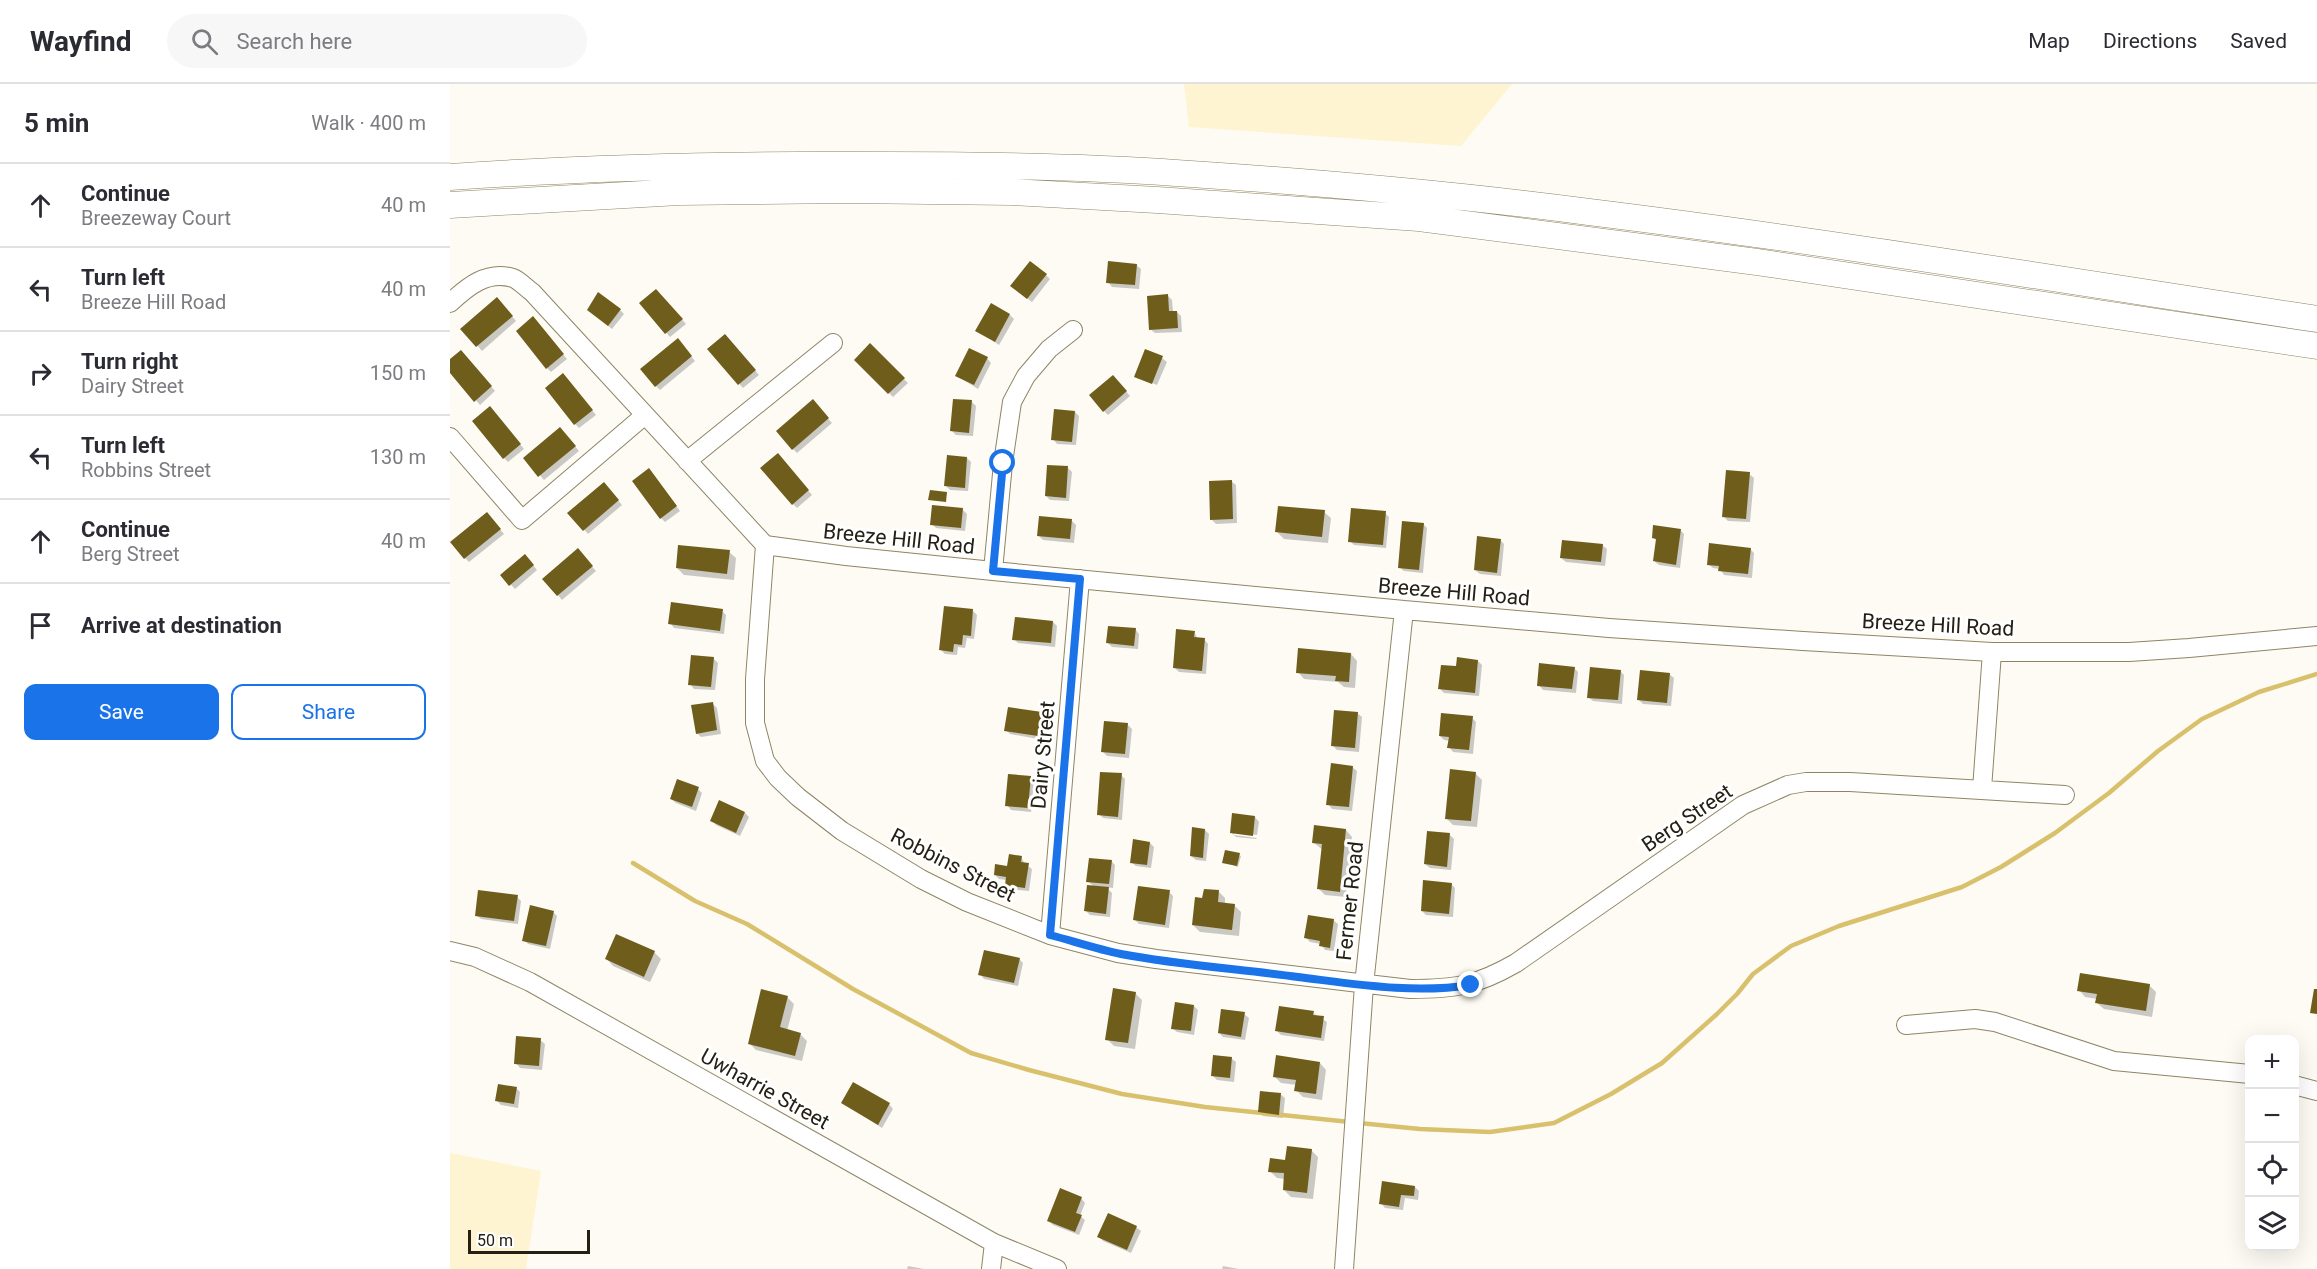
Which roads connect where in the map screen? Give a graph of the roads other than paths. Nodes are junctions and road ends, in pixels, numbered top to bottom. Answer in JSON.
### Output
{"nodes":[{"id":1,"x":450,"y":177,"type":"edge"},
{"id":2,"x":450,"y":205,"type":"edge"},
{"id":3,"x":450,"y":303,"type":"edge"},
{"id":4,"x":2317,"y":319,"type":"edge"},
{"id":5,"x":1074,"y":330,"type":"dead end"},
{"id":6,"x":833,"y":343,"type":"dead end"},
{"id":7,"x":2317,"y":346,"type":"edge"},
{"id":8,"x":645,"y":415,"type":"junction"},
{"id":9,"x":450,"y":437,"type":"edge"},
{"id":10,"x":687,"y":461,"type":"junction"},
{"id":11,"x":765,"y":545,"type":"junction"},
{"id":12,"x":993,"y":571,"type":"junction"},
{"id":13,"x":1080,"y":579,"type":"junction"},
{"id":14,"x":1404,"y":610,"type":"junction"},
{"id":15,"x":2317,"y":636,"type":"edge"},
{"id":16,"x":1992,"y":652,"type":"junction"},
{"id":17,"x":1982,"y":789,"type":"junction"},
{"id":18,"x":2065,"y":795,"type":"dead end"},
{"id":19,"x":1050,"y":935,"type":"junction"},
{"id":20,"x":450,"y":951,"type":"edge"},
{"id":21,"x":1364,"y":985,"type":"junction"},
{"id":22,"x":1906,"y":1025,"type":"dead end"},
{"id":23,"x":2245,"y":1074,"type":"edge"},
{"id":24,"x":2299,"y":1086,"type":"edge"},
{"id":25,"x":2317,"y":1091,"type":"edge"},
{"id":26,"x":994,"y":1244,"type":"junction"},
{"id":27,"x":991,"y":1269,"type":"edge"},
{"id":28,"x":1057,"y":1269,"type":"edge"},
{"id":29,"x":1344,"y":1269,"type":"edge"}],
"edges":[{"from":1,"to":4,"type":"highway"},
{"from":2,"to":7,"type":"highway"},
{"from":3,"to":8,"type":"street"},
{"from":5,"to":12,"type":"street"},
{"from":6,"to":10,"type":"street"},
{"from":8,"to":9,"type":"street"},
{"from":8,"to":10,"type":"street"},
{"from":10,"to":11,"type":"street"},
{"from":11,"to":12,"type":"street","name":"Breeze Hill Road"},
{"from":11,"to":19,"type":"street","name":"Robbins Street"},
{"from":12,"to":13,"type":"street","name":"Breeze Hill Road"},
{"from":13,"to":14,"type":"street","name":"Breeze Hill Road"},
{"from":13,"to":19,"type":"street","name":"Dairy Street"},
{"from":14,"to":16,"type":"street","name":"Breeze Hill Road"},
{"from":14,"to":21,"type":"street","name":"Fermer Road"},
{"from":15,"to":16,"type":"street","name":"Breeze Hill Road"},
{"from":16,"to":17,"type":"street"},
{"from":17,"to":18,"type":"street","name":"Berg Street"},
{"from":17,"to":21,"type":"street","name":"Berg Street"},
{"from":19,"to":21,"type":"street","name":"Robbins Street"},
{"from":20,"to":26,"type":"street","name":"Uwharrie Street"},
{"from":21,"to":29,"type":"street","name":"Fermer Road"},
{"from":22,"to":23,"type":"street"},
{"from":24,"to":25,"type":"street"},
{"from":26,"to":27,"type":"street"},
{"from":26,"to":28,"type":"street","name":"Uwharrie Street"}]}
